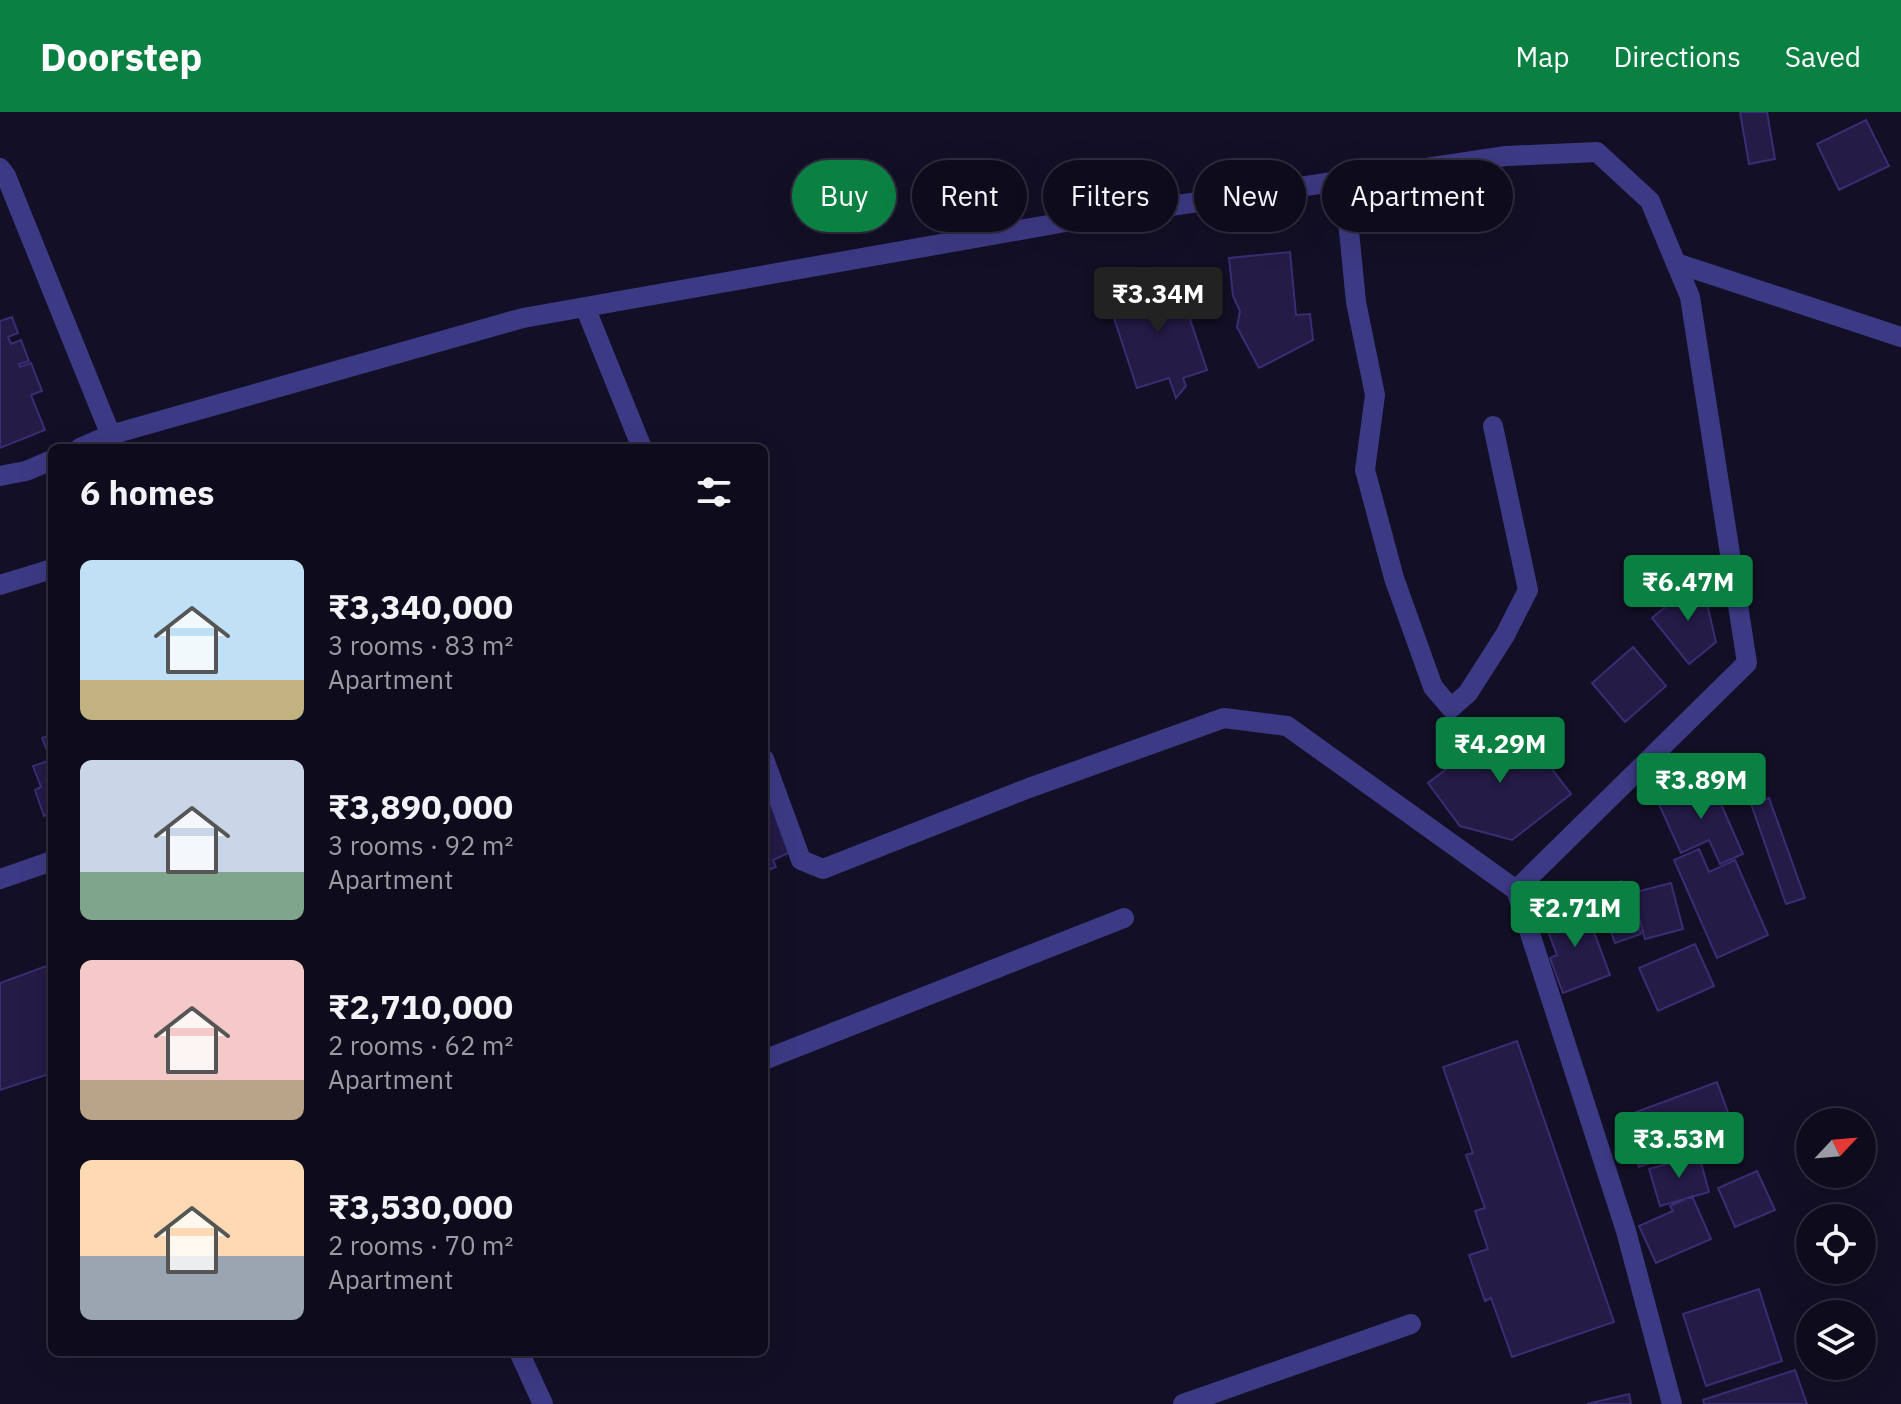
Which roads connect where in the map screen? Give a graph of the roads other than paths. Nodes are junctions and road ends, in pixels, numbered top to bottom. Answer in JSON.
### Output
{"nodes":[{"id":1,"x":1479,"y":160,"type":"edge"},
{"id":2,"x":0,"y":168,"type":"edge"},
{"id":3,"x":1322,"y":183,"type":"edge"},
{"id":4,"x":1349,"y":232,"type":"edge"},
{"id":5,"x":1676,"y":263,"type":"junction"},
{"id":6,"x":585,"y":307,"type":"junction"},
{"id":7,"x":1901,"y":337,"type":"edge"},
{"id":8,"x":1493,"y":426,"type":"dead end"},
{"id":9,"x":113,"y":441,"type":"edge"},
{"id":10,"x":640,"y":444,"type":"edge"},
{"id":11,"x":48,"y":462,"type":"edge"},
{"id":12,"x":0,"y":476,"type":"edge"},
{"id":13,"x":48,"y":570,"type":"edge"},
{"id":14,"x":0,"y":585,"type":"edge"},
{"id":15,"x":768,"y":770,"type":"edge"},
{"id":16,"x":48,"y":862,"type":"edge"},
{"id":17,"x":0,"y":879,"type":"edge"},
{"id":18,"x":1516,"y":890,"type":"junction"},
{"id":19,"x":1124,"y":918,"type":"dead end"},
{"id":20,"x":768,"y":1058,"type":"edge"},
{"id":21,"x":1411,"y":1324,"type":"dead end"},
{"id":22,"x":521,"y":1356,"type":"edge"},
{"id":23,"x":543,"y":1404,"type":"edge"},
{"id":24,"x":1183,"y":1404,"type":"edge"},
{"id":25,"x":1672,"y":1404,"type":"edge"}],
"edges":[{"from":1,"to":5,"type":"street"},
{"from":2,"to":9,"type":"street"},
{"from":3,"to":6,"type":"street"},
{"from":4,"to":8,"type":"street"},
{"from":5,"to":7,"type":"street"},
{"from":5,"to":18,"type":"street"},
{"from":6,"to":9,"type":"street"},
{"from":6,"to":10,"type":"street"},
{"from":11,"to":12,"type":"street"},
{"from":13,"to":14,"type":"street"},
{"from":15,"to":18,"type":"street"},
{"from":16,"to":17,"type":"street"},
{"from":18,"to":25,"type":"street"},
{"from":19,"to":20,"type":"street"},
{"from":21,"to":24,"type":"street"},
{"from":22,"to":23,"type":"street"}]}
